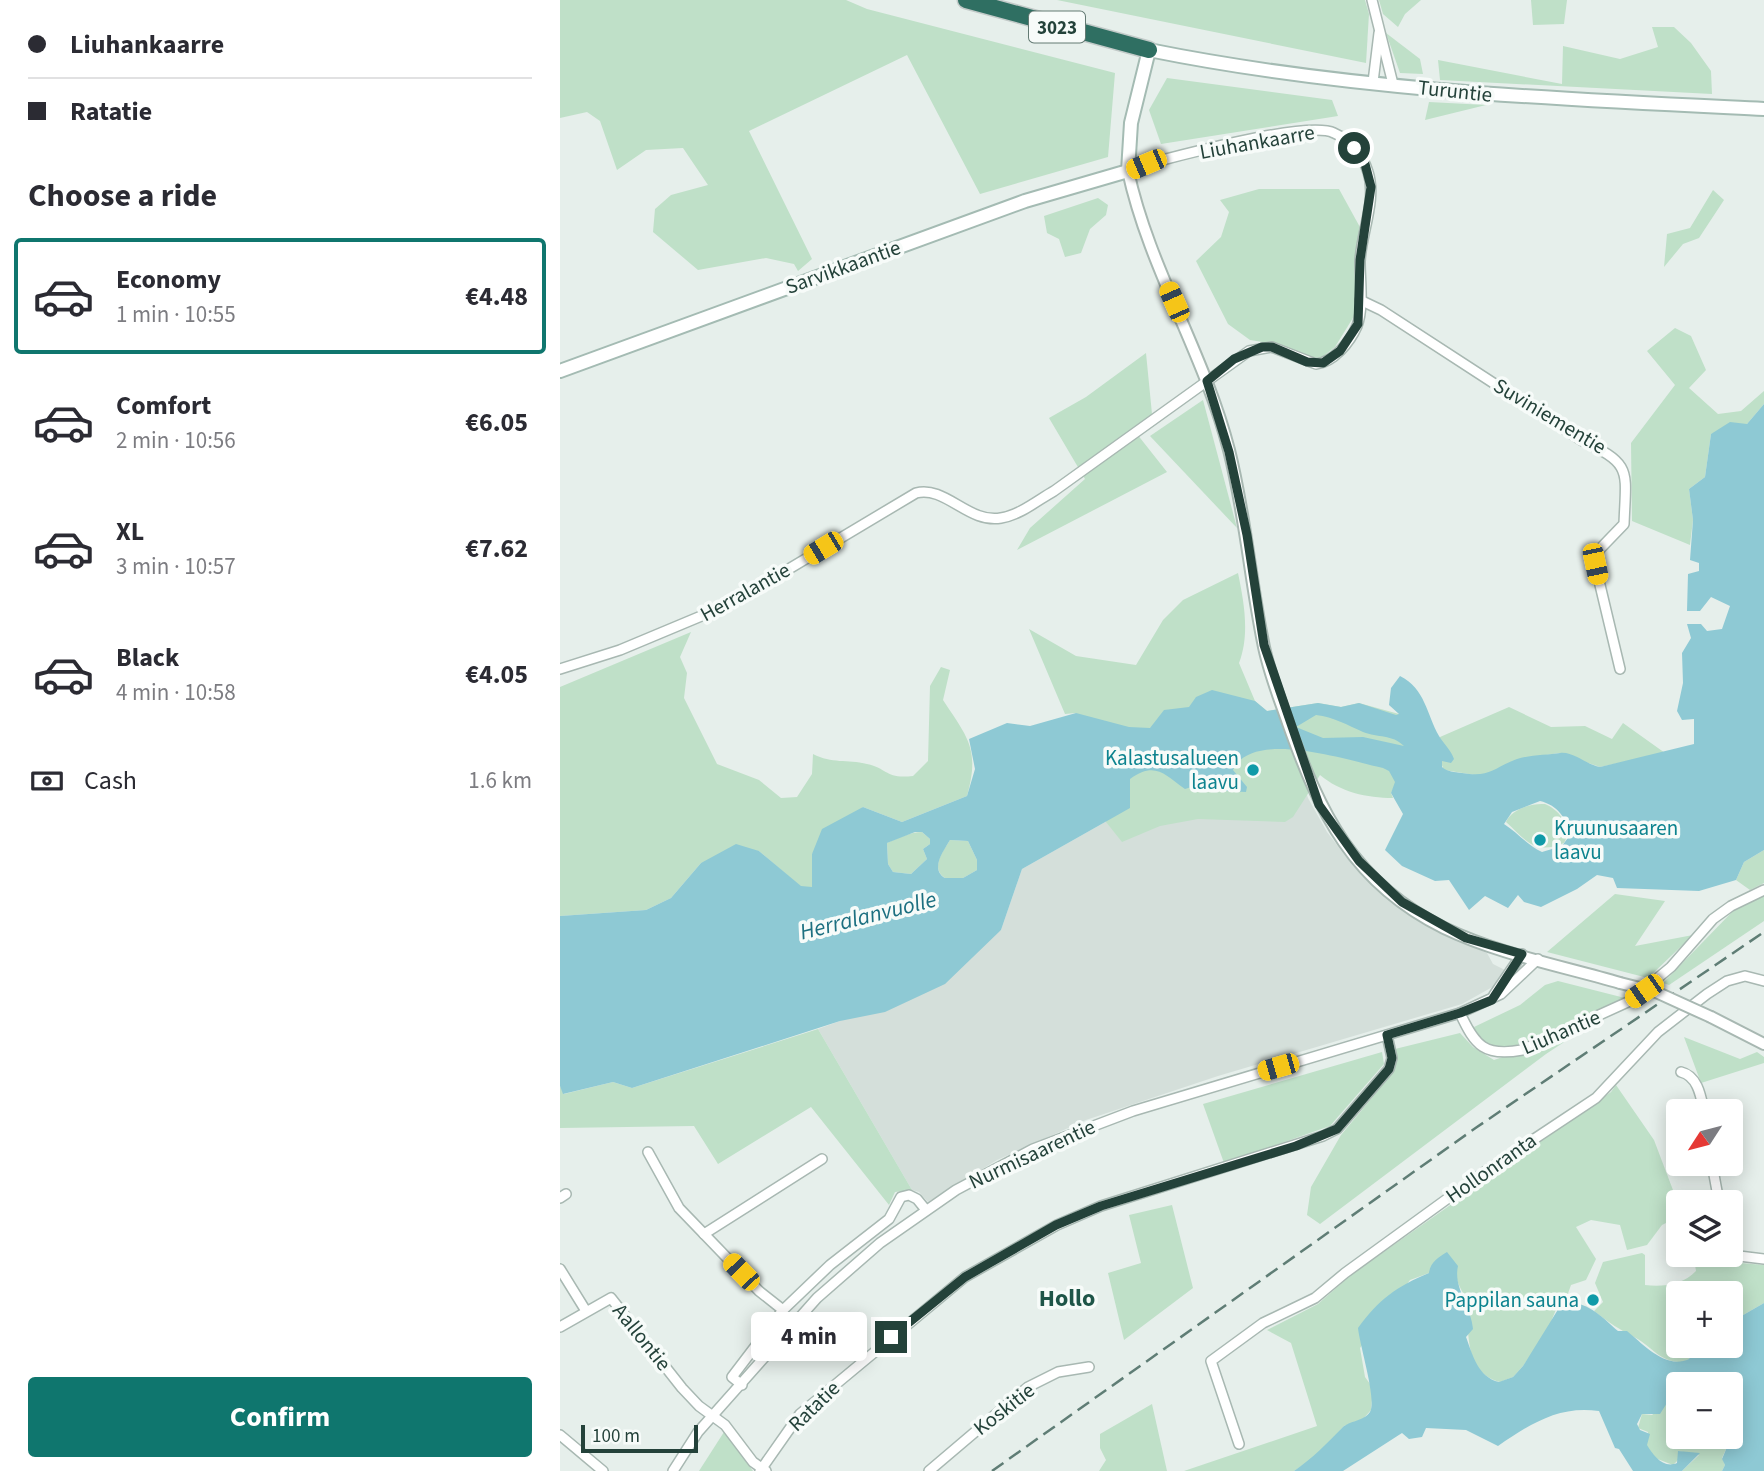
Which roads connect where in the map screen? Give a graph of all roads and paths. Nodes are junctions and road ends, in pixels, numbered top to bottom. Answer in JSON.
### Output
{"nodes":[{"id":1,"x":966,"y":0,"type":"edge"},
{"id":2,"x":1372,"y":0,"type":"edge"},
{"id":3,"x":1380,"y":31,"type":"junction"},
{"id":4,"x":1149,"y":50,"type":"junction"},
{"id":5,"x":1373,"y":82,"type":"junction"},
{"id":6,"x":1394,"y":85,"type":"junction"},
{"id":7,"x":1764,"y":109,"type":"edge"},
{"id":8,"x":1128,"y":171,"type":"junction"},
{"id":9,"x":1360,"y":300,"type":"junction"},
{"id":10,"x":560,"y":371,"type":"edge"},
{"id":11,"x":1207,"y":381,"type":"junction"},
{"id":12,"x":560,"y":669,"type":"edge"},
{"id":13,"x":1620,"y":669,"type":"dead end"},
{"id":14,"x":1764,"y":890,"type":"edge"},
{"id":15,"x":1522,"y":954,"type":"junction"},
{"id":16,"x":1538,"y":958,"type":"junction"},
{"id":17,"x":1764,"y":981,"type":"edge"},
{"id":18,"x":1492,"y":1000,"type":"junction"},
{"id":19,"x":1460,"y":1013,"type":"junction"},
{"id":20,"x":1387,"y":1035,"type":"junction"},
{"id":21,"x":1764,"y":1044,"type":"edge"},
{"id":22,"x":1681,"y":1072,"type":"dead end"},
{"id":23,"x":1700,"y":1099,"type":"edge"},
{"id":24,"x":648,"y":1152,"type":"dead end"},
{"id":25,"x":822,"y":1159,"type":"dead end"},
{"id":26,"x":926,"y":1210,"type":"junction"},
{"id":27,"x":704,"y":1234,"type":"junction"},
{"id":28,"x":1743,"y":1256,"type":"edge"},
{"id":29,"x":1764,"y":1259,"type":"edge"},
{"id":30,"x":560,"y":1269,"type":"edge"},
{"id":31,"x":783,"y":1310,"type":"junction"},
{"id":32,"x":586,"y":1311,"type":"junction"},
{"id":33,"x":560,"y":1327,"type":"edge"},
{"id":34,"x":1089,"y":1367,"type":"dead end"},
{"id":35,"x":741,"y":1385,"type":"junction"},
{"id":36,"x":715,"y":1417,"type":"junction"},
{"id":37,"x":560,"y":1435,"type":"edge"},
{"id":38,"x":1239,"y":1444,"type":"dead end"},
{"id":39,"x":762,"y":1470,"type":"edge"},
{"id":40,"x":603,"y":1471,"type":"edge"},
{"id":41,"x":673,"y":1471,"type":"edge"},
{"id":42,"x":929,"y":1471,"type":"edge"}],
"edges":[{"from":1,"to":4,"type":"highway","number":"3023"},
{"from":2,"to":3,"type":"street"},
{"from":3,"to":5,"type":"street"},
{"from":3,"to":6,"type":"street"},
{"from":4,"to":5,"type":"main road","name":"Turuntie"},
{"from":4,"to":8,"type":"main road"},
{"from":5,"to":6,"type":"main road","name":"Turuntie"},
{"from":6,"to":7,"type":"main road","name":"Turuntie"},
{"from":8,"to":9,"type":"street","name":"Liuhankaarre"},
{"from":8,"to":10,"type":"main road","name":"Sarvikkaantie"},
{"from":8,"to":11,"type":"street"},
{"from":9,"to":11,"type":"street","name":"Liuhankaarre"},
{"from":9,"to":13,"type":"street","name":"Suviniementie"},
{"from":11,"to":12,"type":"street","name":"Herralantie"},
{"from":11,"to":15,"type":"street"},
{"from":14,"to":19,"type":"street","name":"Liuhantie"},
{"from":15,"to":16,"type":"street"},
{"from":15,"to":18,"type":"street"},
{"from":16,"to":18,"type":"street","name":"Nurmisaarentie"},
{"from":16,"to":21,"type":"street","bridge":true},
{"from":17,"to":38,"type":"street","name":"Hollonranta"},
{"from":18,"to":19,"type":"street","name":"Nurmisaarentie"},
{"from":19,"to":20,"type":"street","name":"Nurmisaarentie"},
{"from":20,"to":26,"type":"street","name":"Nurmisaarentie"},
{"from":20,"to":39,"type":"street","name":"Ratatie"},
{"from":22,"to":23,"type":"street"},
{"from":24,"to":27,"type":"street"},
{"from":25,"to":27,"type":"street"},
{"from":26,"to":31,"type":"street"},
{"from":26,"to":35,"type":"street","name":"Nurmisaarentie"},
{"from":27,"to":31,"type":"street"},
{"from":28,"to":29,"type":"street"},
{"from":30,"to":32,"type":"street"},
{"from":31,"to":35,"type":"street"},
{"from":32,"to":33,"type":"street","name":"Aallontie"},
{"from":32,"to":36,"type":"street","name":"Aallontie"},
{"from":34,"to":42,"type":"street","name":"Koskitie"},
{"from":35,"to":36,"type":"street","name":"Nurmisaarentie"},
{"from":36,"to":39,"type":"street"},
{"from":36,"to":41,"type":"street","name":"Nurmisaarentie"},
{"from":37,"to":40,"type":"street"}]}
